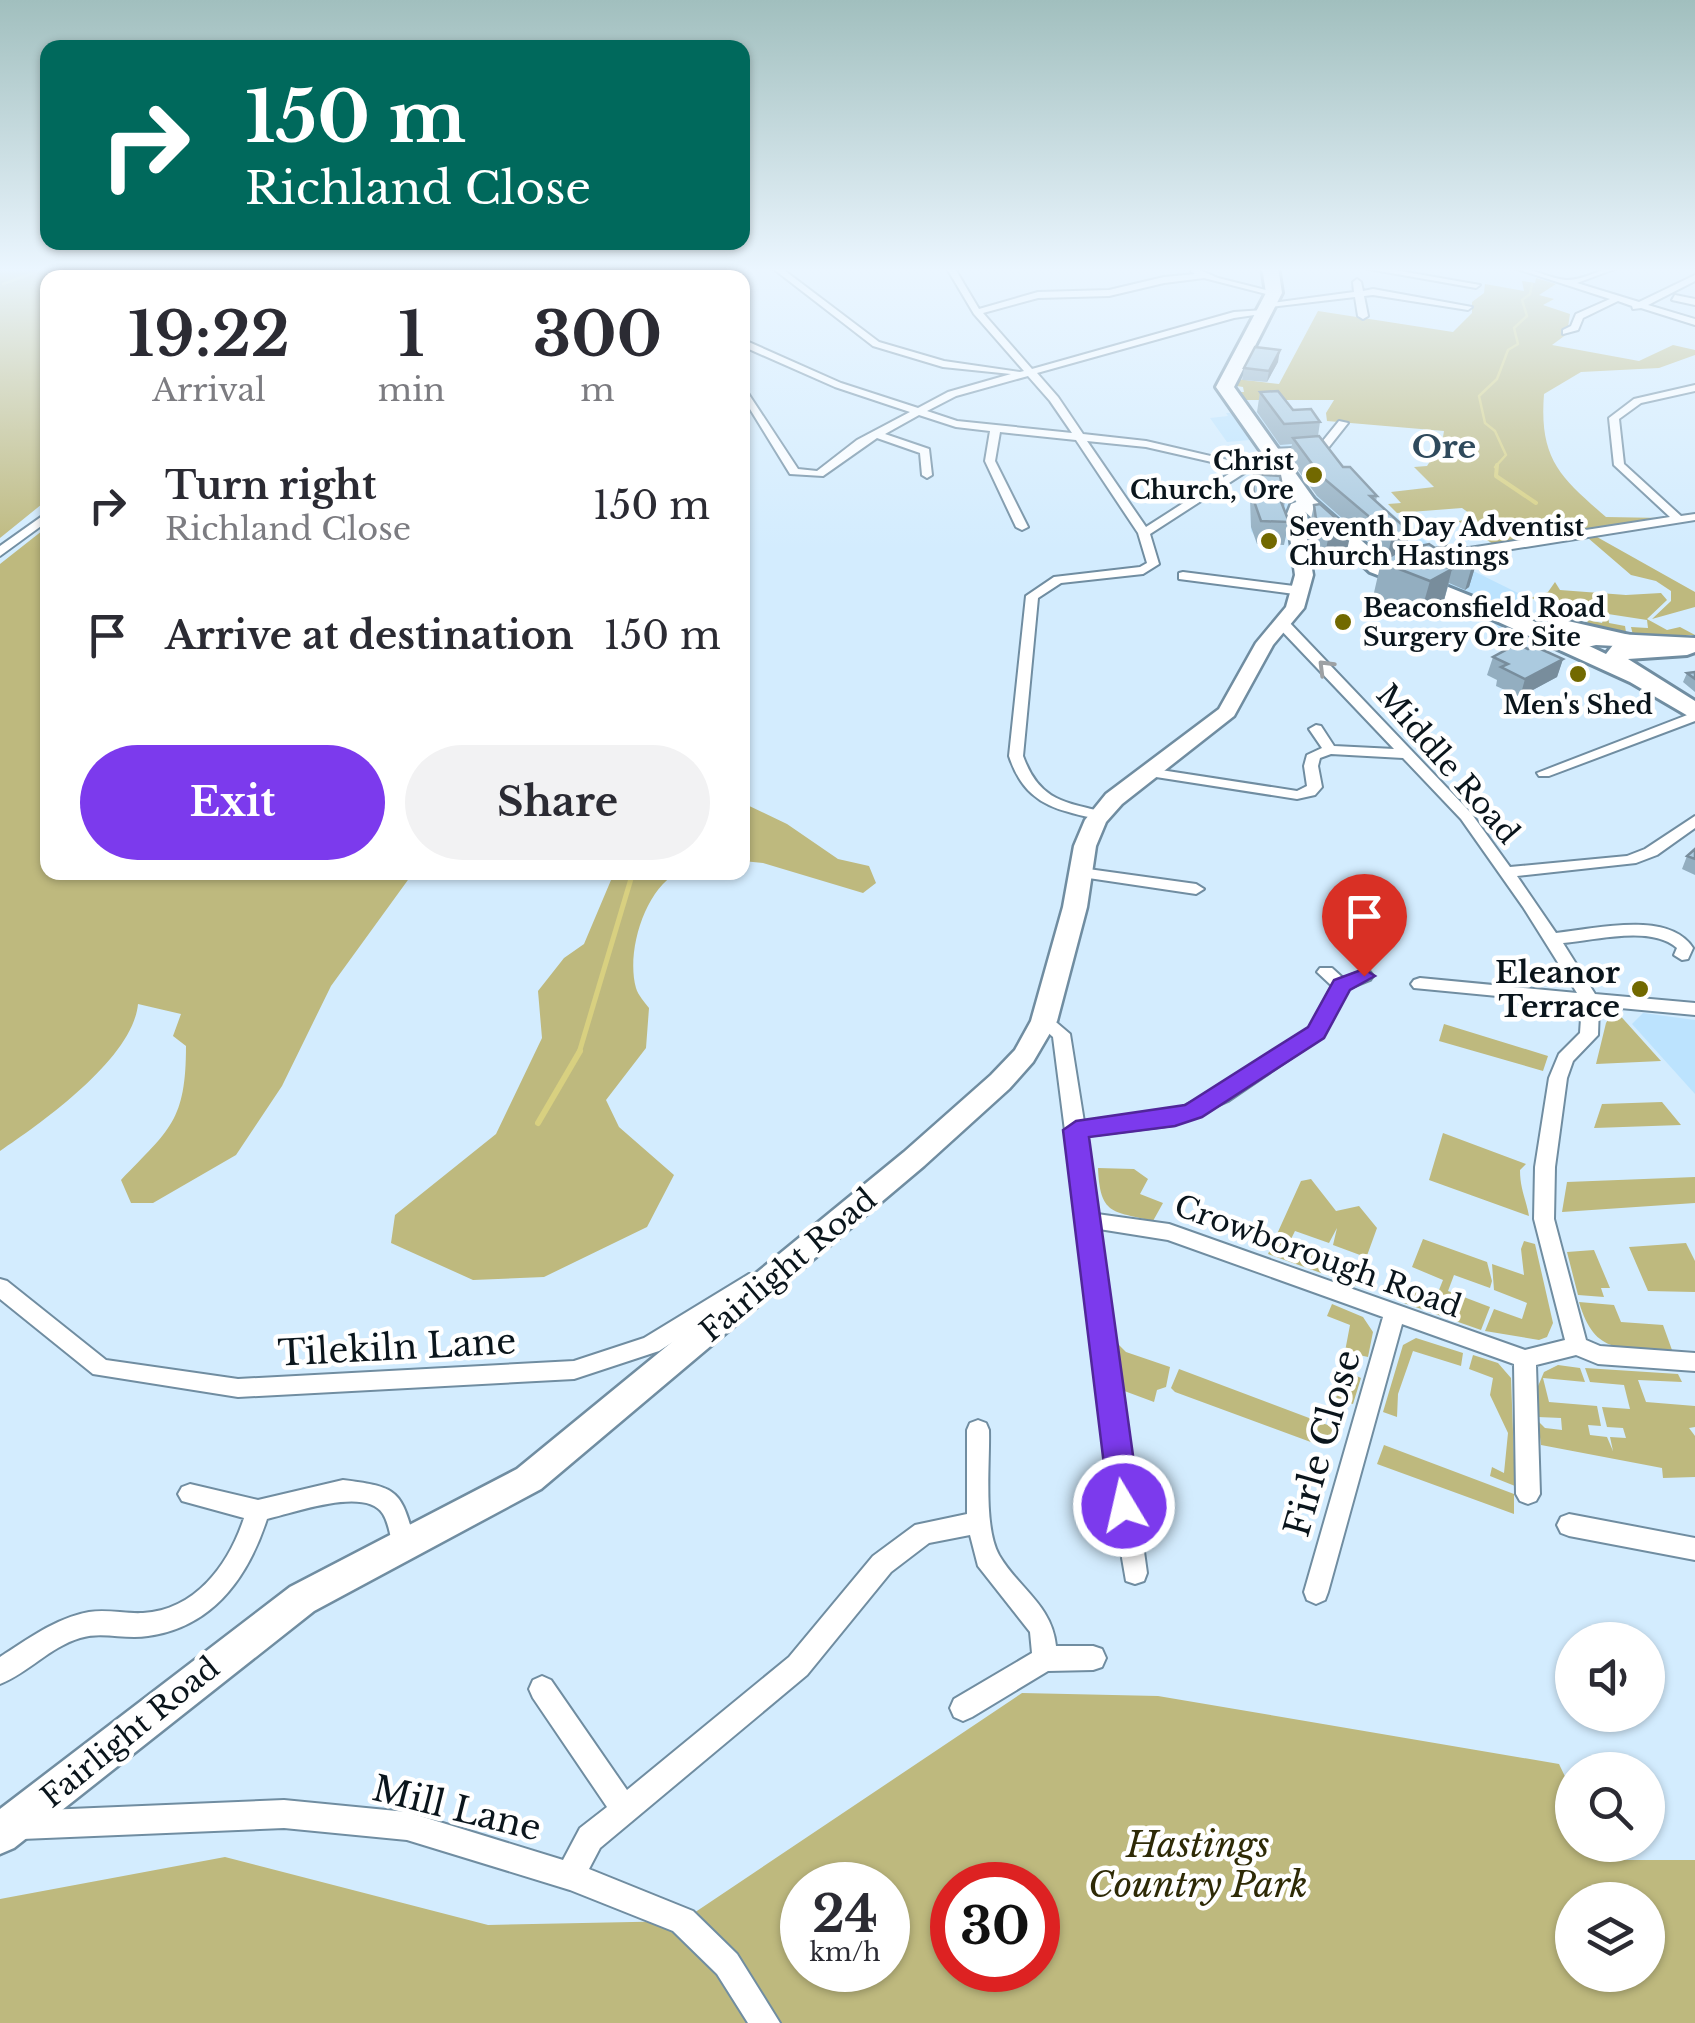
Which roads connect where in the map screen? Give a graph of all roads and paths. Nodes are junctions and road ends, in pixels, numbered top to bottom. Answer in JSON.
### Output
{"nodes":[{"id":1,"x":785,"y":361,"type":"edge"},
{"id":2,"x":935,"y":361,"type":"edge"},
{"id":3,"x":1017,"y":361,"type":"edge"},
{"id":4,"x":1068,"y":361,"type":"edge"},
{"id":5,"x":1238,"y":361,"type":"edge"},
{"id":6,"x":1026,"y":373,"type":"junction"},
{"id":7,"x":1695,"y":388,"type":"edge"},
{"id":8,"x":750,"y":400,"type":"edge"},
{"id":9,"x":914,"y":412,"type":"junction"},
{"id":10,"x":1342,"y":423,"type":"dead end"},
{"id":11,"x":995,"y":430,"type":"junction"},
{"id":12,"x":876,"y":434,"type":"junction"},
{"id":13,"x":1078,"y":436,"type":"junction"},
{"id":14,"x":1270,"y":452,"type":"junction"},
{"id":15,"x":1248,"y":466,"type":"junction"},
{"id":16,"x":910,"y":468,"type":"dead end"},
{"id":17,"x":1288,"y":475,"type":"junction"},
{"id":18,"x":1307,"y":503,"type":"junction"},
{"id":19,"x":1695,"y":518,"type":"edge"},
{"id":20,"x":1678,"y":520,"type":"junction"},
{"id":21,"x":40,"y":521,"type":"edge"},
{"id":22,"x":1022,"y":526,"type":"dead end"},
{"id":23,"x":1144,"y":533,"type":"junction"},
{"id":24,"x":0,"y":552,"type":"edge"},
{"id":25,"x":1425,"y":559,"type":"edge"},
{"id":26,"x":1408,"y":562,"type":"edge"},
{"id":27,"x":1378,"y":566,"type":"junction"},
{"id":28,"x":1183,"y":576,"type":"dead end"},
{"id":29,"x":1302,"y":591,"type":"junction"},
{"id":30,"x":1511,"y":617,"type":"junction"},
{"id":31,"x":1283,"y":624,"type":"junction"},
{"id":32,"x":1572,"y":644,"type":"junction"},
{"id":33,"x":1694,"y":644,"type":"edge"},
{"id":34,"x":1626,"y":660,"type":"junction"},
{"id":35,"x":1695,"y":714,"type":"edge"},
{"id":36,"x":1316,"y":728,"type":"dead end"},
{"id":37,"x":1330,"y":750,"type":"junction"},
{"id":38,"x":1406,"y":754,"type":"junction"},
{"id":39,"x":1148,"y":772,"type":"junction"},
{"id":40,"x":1544,"y":773,"type":"dead end"},
{"id":41,"x":1099,"y":815,"type":"junction"},
{"id":42,"x":1695,"y":820,"type":"edge"},
{"id":43,"x":1505,"y":872,"type":"junction"},
{"id":44,"x":1081,"y":873,"type":"junction"},
{"id":45,"x":1196,"y":889,"type":"dead end"},
{"id":46,"x":1551,"y":939,"type":"junction"},
{"id":47,"x":1682,"y":955,"type":"dead end"},
{"id":48,"x":1326,"y":972,"type":"dead end"},
{"id":49,"x":1364,"y":976,"type":"dead end"},
{"id":50,"x":1420,"y":984,"type":"dead end"},
{"id":51,"x":1342,"y":986,"type":"junction"},
{"id":52,"x":1591,"y":1001,"type":"junction"},
{"id":53,"x":1695,"y":1010,"type":"edge"},
{"id":54,"x":1044,"y":1022,"type":"junction"},
{"id":55,"x":1076,"y":1130,"type":"junction"},
{"id":56,"x":1090,"y":1220,"type":"junction"},
{"id":57,"x":798,"y":1256,"type":"junction"},
{"id":58,"x":0,"y":1287,"type":"edge"},
{"id":59,"x":1394,"y":1314,"type":"junction"},
{"id":60,"x":1577,"y":1346,"type":"junction"},
{"id":61,"x":1525,"y":1359,"type":"junction"},
{"id":62,"x":1695,"y":1362,"type":"edge"},
{"id":63,"x":978,"y":1430,"type":"dead end"},
{"id":64,"x":190,"y":1494,"type":"dead end"},
{"id":65,"x":1528,"y":1494,"type":"dead end"},
{"id":66,"x":258,"y":1511,"type":"junction"},
{"id":67,"x":979,"y":1523,"type":"junction"},
{"id":68,"x":1569,"y":1525,"type":"dead end"},
{"id":69,"x":404,"y":1545,"type":"junction"},
{"id":70,"x":1695,"y":1549,"type":"edge"},
{"id":71,"x":1135,"y":1573,"type":"dead end"},
{"id":72,"x":1316,"y":1592,"type":"dead end"},
{"id":73,"x":1045,"y":1658,"type":"junction"},
{"id":74,"x":1093,"y":1658,"type":"dead end"},
{"id":75,"x":0,"y":1671,"type":"edge"},
{"id":76,"x":542,"y":1689,"type":"dead end"},
{"id":77,"x":963,"y":1708,"type":"dead end"},
{"id":78,"x":623,"y":1807,"type":"junction"},
{"id":79,"x":6,"y":1830,"type":"edge"},
{"id":80,"x":570,"y":1876,"type":"junction"},
{"id":81,"x":764,"y":2023,"type":"edge"}],
"edges":[{"from":1,"to":9,"type":"street"},
{"from":2,"to":6,"type":"street"},
{"from":3,"to":6,"type":"street"},
{"from":4,"to":6,"type":"street"},
{"from":5,"to":14,"type":"highway"},
{"from":6,"to":9,"type":"street"},
{"from":6,"to":13,"type":"street"},
{"from":7,"to":20,"type":"street"},
{"from":8,"to":12,"type":"street"},
{"from":9,"to":11,"type":"street"},
{"from":9,"to":12,"type":"street"},
{"from":10,"to":14,"type":"street"},
{"from":11,"to":13,"type":"street"},
{"from":11,"to":22,"type":"street"},
{"from":12,"to":16,"type":"street"},
{"from":13,"to":15,"type":"street"},
{"from":13,"to":23,"type":"street"},
{"from":14,"to":17,"type":"highway"},
{"from":15,"to":17,"type":"street"},
{"from":15,"to":23,"type":"street"},
{"from":17,"to":18,"type":"highway"},
{"from":18,"to":27,"type":"highway"},
{"from":18,"to":29,"type":"street"},
{"from":19,"to":20,"type":"street"},
{"from":20,"to":25,"type":"street"},
{"from":21,"to":24,"type":"street"},
{"from":23,"to":41,"type":"street"},
{"from":26,"to":27,"type":"street"},
{"from":27,"to":30,"type":"highway"},
{"from":28,"to":29,"type":"street"},
{"from":29,"to":31,"type":"street","name":"Fairlight Road"},
{"from":30,"to":32,"type":"highway"},
{"from":30,"to":34,"type":"highway"},
{"from":38,"to":31,"type":"street","name":"Middle Road","one_way":true},
{"from":31,"to":39,"type":"street","name":"Fairlight Road"},
{"from":32,"to":34,"type":"highway"},
{"from":32,"to":34,"type":"street"},
{"from":33,"to":34,"type":"highway"},
{"from":34,"to":35,"type":"highway"},
{"from":35,"to":40,"type":"street"},
{"from":36,"to":37,"type":"street"},
{"from":37,"to":38,"type":"street"},
{"from":37,"to":39,"type":"street"},
{"from":38,"to":43,"type":"street","name":"Middle Road"},
{"from":39,"to":41,"type":"street","name":"Fairlight Road"},
{"from":41,"to":44,"type":"street","name":"Fairlight Road"},
{"from":42,"to":43,"type":"street"},
{"from":43,"to":46,"type":"street","name":"Middle Road"},
{"from":44,"to":45,"type":"street"},
{"from":44,"to":54,"type":"street","name":"Fairlight Road"},
{"from":46,"to":47,"type":"street"},
{"from":46,"to":52,"type":"street","name":"Middle Road"},
{"from":48,"to":51,"type":"street"},
{"from":49,"to":51,"type":"street"},
{"from":50,"to":52,"type":"street"},
{"from":51,"to":55,"type":"street"},
{"from":52,"to":53,"type":"street"},
{"from":52,"to":60,"type":"street"},
{"from":54,"to":55,"type":"street"},
{"from":54,"to":57,"type":"street","name":"Fairlight Road"},
{"from":55,"to":56,"type":"street"},
{"from":56,"to":59,"type":"street","name":"Crowborough Road"},
{"from":56,"to":71,"type":"street"},
{"from":57,"to":58,"type":"street","name":"Tilekiln Lane"},
{"from":57,"to":69,"type":"street","name":"Fairlight Road"},
{"from":59,"to":61,"type":"street","name":"Crowborough Road"},
{"from":59,"to":72,"type":"street","name":"Firle Close"},
{"from":60,"to":61,"type":"street"},
{"from":60,"to":62,"type":"street"},
{"from":61,"to":65,"type":"street"},
{"from":63,"to":67,"type":"street"},
{"from":64,"to":66,"type":"street"},
{"from":66,"to":69,"type":"street"},
{"from":66,"to":75,"type":"street"},
{"from":67,"to":73,"type":"street"},
{"from":67,"to":78,"type":"street"},
{"from":68,"to":70,"type":"street"},
{"from":69,"to":79,"type":"street","name":"Fairlight Road"},
{"from":73,"to":74,"type":"street"},
{"from":73,"to":77,"type":"street"},
{"from":76,"to":78,"type":"street"},
{"from":78,"to":80,"type":"street"},
{"from":79,"to":80,"type":"street","name":"Mill Lane"},
{"from":80,"to":81,"type":"street","name":"Mill Lane"}]}
